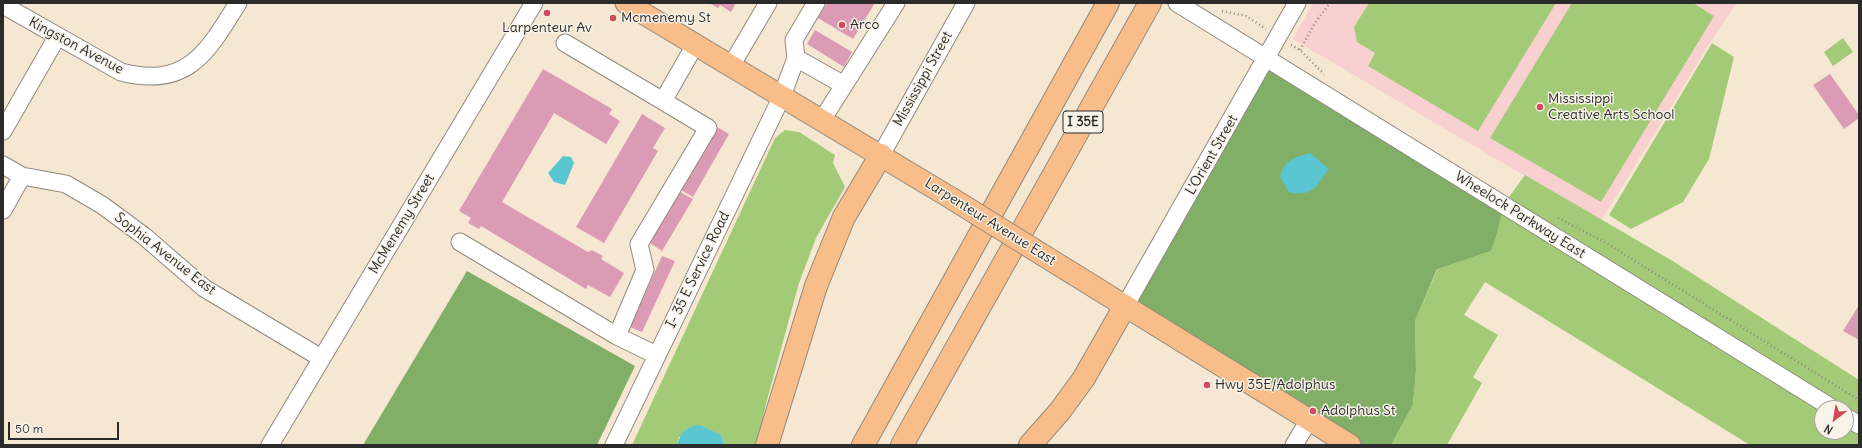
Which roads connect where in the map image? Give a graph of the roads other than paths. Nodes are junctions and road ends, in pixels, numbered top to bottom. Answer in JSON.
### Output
{"nodes":[{"id":1,"x":238,"y":3,"type":"edge"},
{"id":2,"x":534,"y":3,"type":"edge"},
{"id":3,"x":626,"y":3,"type":"edge"},
{"id":4,"x":768,"y":3,"type":"edge"},
{"id":5,"x":816,"y":3,"type":"edge"},
{"id":6,"x":896,"y":3,"type":"edge"},
{"id":7,"x":966,"y":3,"type":"edge"},
{"id":8,"x":1108,"y":3,"type":"edge"},
{"id":9,"x":1150,"y":3,"type":"edge"},
{"id":10,"x":1177,"y":3,"type":"edge"},
{"id":11,"x":1297,"y":3,"type":"edge"},
{"id":12,"x":3,"y":5,"type":"edge"},
{"id":13,"x":57,"y":37,"type":"junction"},
{"id":14,"x":565,"y":43,"type":"dead end"},
{"id":15,"x":695,"y":45,"type":"junction"},
{"id":16,"x":796,"y":58,"type":"junction"},
{"id":17,"x":1267,"y":58,"type":"junction"},
{"id":18,"x":731,"y":66,"type":"junction"},
{"id":19,"x":844,"y":85,"type":"junction"},
{"id":20,"x":782,"y":96,"type":"junction"},
{"id":21,"x":664,"y":101,"type":"junction"},
{"id":22,"x":822,"y":120,"type":"junction"},
{"id":23,"x":3,"y":131,"type":"edge"},
{"id":24,"x":881,"y":155,"type":"junction"},
{"id":25,"x":3,"y":165,"type":"edge"},
{"id":26,"x":22,"y":176,"type":"junction"},
{"id":27,"x":3,"y":210,"type":"edge"},
{"id":28,"x":460,"y":242,"type":"dead end"},
{"id":29,"x":1125,"y":306,"type":"junction"},
{"id":30,"x":617,"y":336,"type":"junction"},
{"id":31,"x":656,"y":355,"type":"junction"},
{"id":32,"x":321,"y":358,"type":"junction"},
{"id":33,"x":1819,"y":400,"type":"edge"},
{"id":34,"x":1309,"y":420,"type":"junction"},
{"id":35,"x":270,"y":445,"type":"edge"},
{"id":36,"x":614,"y":445,"type":"edge"},
{"id":37,"x":767,"y":445,"type":"edge"},
{"id":38,"x":863,"y":445,"type":"edge"},
{"id":39,"x":902,"y":445,"type":"edge"},
{"id":40,"x":1030,"y":445,"type":"edge"},
{"id":41,"x":1294,"y":445,"type":"edge"},
{"id":42,"x":1350,"y":445,"type":"edge"}],
"edges":[{"from":1,"to":13,"type":"street","name":"Kingston Avenue"},
{"from":2,"to":32,"type":"street","name":"McMenemy Street"},
{"from":3,"to":15,"type":"main road","name":"Larpenteur Avenue East"},
{"from":4,"to":18,"type":"street"},
{"from":5,"to":16,"type":"street"},
{"from":6,"to":19,"type":"street"},
{"from":7,"to":24,"type":"street","name":"Mississippi Street"},
{"from":8,"to":38,"type":"highway","number":"I 35E"},
{"from":9,"to":39,"type":"highway","number":"I 35E"},
{"from":10,"to":17,"type":"street","name":"Wheelock Parkway East"},
{"from":11,"to":17,"type":"street","name":"L'Orient Street"},
{"from":12,"to":13,"type":"street","name":"Kingston Avenue"},
{"from":13,"to":23,"type":"street"},
{"from":14,"to":21,"type":"street"},
{"from":15,"to":18,"type":"main road","name":"Larpenteur Avenue East"},
{"from":15,"to":21,"type":"street"},
{"from":16,"to":19,"type":"street"},
{"from":16,"to":20,"type":"street","name":"I- 35 E Service Road"},
{"from":17,"to":29,"type":"street","name":"L'Orient Street"},
{"from":17,"to":33,"type":"street","name":"Wheelock Parkway East"},
{"from":18,"to":20,"type":"main road","name":"Larpenteur Avenue East"},
{"from":19,"to":22,"type":"street"},
{"from":20,"to":22,"type":"main road","name":"Larpenteur Avenue East"},
{"from":20,"to":31,"type":"street","name":"I- 35 E Service Road"},
{"from":21,"to":30,"type":"street"},
{"from":22,"to":24,"type":"main road","name":"Larpenteur Avenue East"},
{"from":24,"to":29,"type":"main road","name":"Larpenteur Avenue East","bridge":true},
{"from":24,"to":37,"type":"highway"},
{"from":25,"to":26,"type":"street","name":"Sophia Avenue East"},
{"from":26,"to":27,"type":"street"},
{"from":26,"to":32,"type":"street","name":"Sophia Avenue East"},
{"from":28,"to":30,"type":"street"},
{"from":29,"to":34,"type":"main road","name":"Larpenteur Avenue East"},
{"from":29,"to":40,"type":"highway"},
{"from":30,"to":31,"type":"street"},
{"from":31,"to":36,"type":"street","name":"I- 35 E Service Road"},
{"from":32,"to":35,"type":"street","name":"McMenemy Street"},
{"from":34,"to":41,"type":"street"},
{"from":34,"to":42,"type":"main road","name":"Larpenteur Avenue East"}]}
